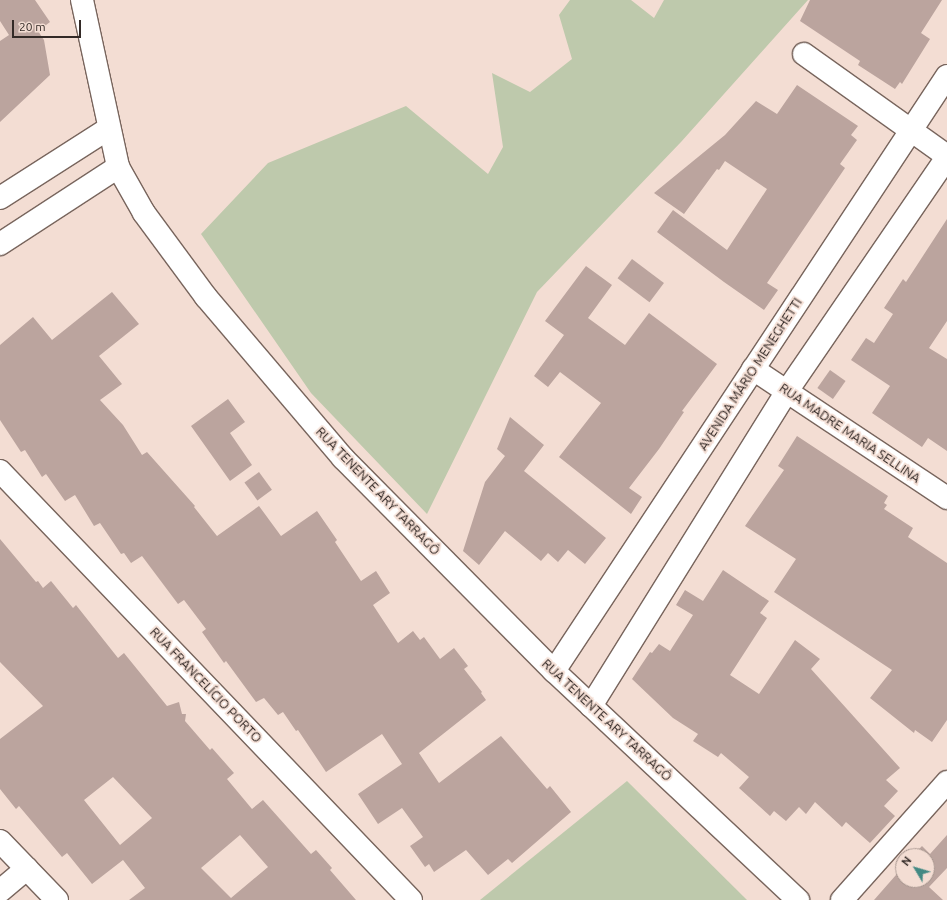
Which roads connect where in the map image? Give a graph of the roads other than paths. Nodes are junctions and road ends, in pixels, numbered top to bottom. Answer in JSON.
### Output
{"nodes":[{"id":1,"x":82,"y":0,"type":"edge"},
{"id":2,"x":804,"y":54,"type":"dead end"},
{"id":3,"x":947,"y":76,"type":"edge"},
{"id":4,"x":108,"y":129,"type":"junction"},
{"id":5,"x":911,"y":130,"type":"junction"},
{"id":6,"x":947,"y":156,"type":"edge"},
{"id":7,"x":118,"y":166,"type":"junction"},
{"id":8,"x":0,"y":198,"type":"edge"},
{"id":9,"x":0,"y":244,"type":"edge"},
{"id":10,"x":753,"y":369,"type":"junction"},
{"id":11,"x":788,"y":391,"type":"junction"},
{"id":12,"x":0,"y":471,"type":"edge"},
{"id":13,"x":947,"y":498,"type":"edge"},
{"id":14,"x":554,"y":671,"type":"junction"},
{"id":15,"x":591,"y":706,"type":"junction"},
{"id":16,"x":947,"y":782,"type":"edge"},
{"id":17,"x":0,"y":841,"type":"edge"},
{"id":18,"x":27,"y":868,"type":"junction"},
{"id":19,"x":0,"y":891,"type":"edge"},
{"id":20,"x":57,"y":900,"type":"edge"},
{"id":21,"x":411,"y":900,"type":"edge"},
{"id":22,"x":798,"y":900,"type":"edge"},
{"id":23,"x":842,"y":900,"type":"edge"}],
"edges":[{"from":1,"to":4,"type":"street","name":"RUA TENENTE ARY TARRAGÔ"},
{"from":2,"to":5,"type":"street"},
{"from":3,"to":5,"type":"street","name":"AVENIDA MÁRIO MENEGHETTI"},
{"from":4,"to":7,"type":"street","name":"RUA TENENTE ARY TARRAGÔ"},
{"from":4,"to":8,"type":"street"},
{"from":5,"to":6,"type":"street"},
{"from":5,"to":10,"type":"street","name":"AVENIDA MÁRIO MENEGHETTI"},
{"from":6,"to":11,"type":"street"},
{"from":7,"to":9,"type":"street"},
{"from":7,"to":14,"type":"street","name":"RUA TENENTE ARY TARRAGÔ"},
{"from":10,"to":11,"type":"street","name":"RUA MADRE MARIA SELLINA"},
{"from":10,"to":14,"type":"street","name":"AVENIDA MÁRIO MENEGHETTI"},
{"from":11,"to":13,"type":"street","name":"RUA MADRE MARIA SELLINA"},
{"from":11,"to":15,"type":"street"},
{"from":12,"to":21,"type":"street","name":"RUA FRANCELÍCIO PORTO"},
{"from":14,"to":15,"type":"street","name":"RUA TENENTE ARY TARRAGÔ"},
{"from":15,"to":22,"type":"street","name":"RUA TENENTE ARY TARRAGÔ"},
{"from":16,"to":23,"type":"street"},
{"from":17,"to":18,"type":"street"},
{"from":18,"to":19,"type":"street"},
{"from":18,"to":20,"type":"street"}]}
